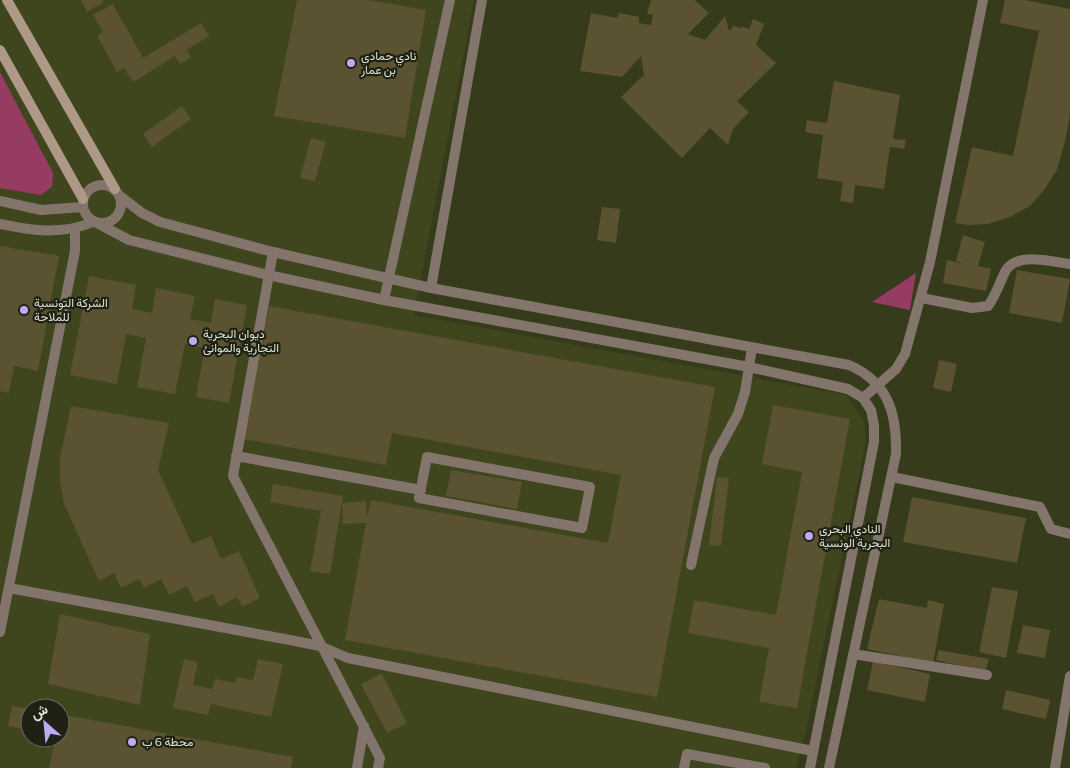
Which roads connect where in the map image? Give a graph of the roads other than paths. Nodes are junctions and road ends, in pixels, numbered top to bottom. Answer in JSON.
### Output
{"nodes":[{"id":1,"x":7,"y":0,"type":"edge"},
{"id":2,"x":450,"y":0,"type":"edge"},
{"id":3,"x":482,"y":0,"type":"edge"},
{"id":4,"x":983,"y":0,"type":"edge"},
{"id":5,"x":0,"y":50,"type":"edge"},
{"id":6,"x":117,"y":193,"type":"junction"},
{"id":7,"x":0,"y":201,"type":"edge"},
{"id":8,"x":83,"y":203,"type":"junction"},
{"id":9,"x":95,"y":223,"type":"junction"},
{"id":10,"x":0,"y":224,"type":"edge"},
{"id":11,"x":75,"y":230,"type":"junction"},
{"id":12,"x":273,"y":252,"type":"junction"},
{"id":13,"x":1070,"y":264,"type":"edge"},
{"id":14,"x":268,"y":275,"type":"junction"},
{"id":15,"x":388,"y":278,"type":"junction"},
{"id":16,"x":431,"y":288,"type":"junction"},
{"id":17,"x":922,"y":298,"type":"junction"},
{"id":18,"x":384,"y":300,"type":"junction"},
{"id":19,"x":752,"y":348,"type":"junction"},
{"id":20,"x":749,"y":367,"type":"junction"},
{"id":21,"x":879,"y":386,"type":"junction"},
{"id":22,"x":863,"y":398,"type":"junction"},
{"id":23,"x":236,"y":456,"type":"junction"},
{"id":24,"x":892,"y":477,"type":"junction"},
{"id":25,"x":421,"y":490,"type":"junction"},
{"id":26,"x":1070,"y":534,"type":"edge"},
{"id":27,"x":691,"y":565,"type":"dead end"},
{"id":28,"x":9,"y":588,"type":"junction"},
{"id":29,"x":0,"y":632,"type":"edge"},
{"id":30,"x":320,"y":646,"type":"junction"},
{"id":31,"x":853,"y":654,"type":"junction"},
{"id":32,"x":987,"y":675,"type":"dead end"},
{"id":33,"x":1070,"y":676,"type":"edge"},
{"id":34,"x":364,"y":726,"type":"junction"},
{"id":35,"x":813,"y":752,"type":"junction"},
{"id":36,"x":357,"y":768,"type":"edge"},
{"id":37,"x":378,"y":768,"type":"edge"},
{"id":38,"x":684,"y":768,"type":"edge"},
{"id":39,"x":766,"y":768,"type":"edge"},
{"id":40,"x":810,"y":768,"type":"edge"},
{"id":41,"x":828,"y":768,"type":"edge"},
{"id":42,"x":1055,"y":768,"type":"edge"}],
"edges":[{"from":1,"to":6,"type":"street"},
{"from":2,"to":15,"type":"street"},
{"from":3,"to":16,"type":"street"},
{"from":4,"to":17,"type":"street"},
{"from":5,"to":8,"type":"street"},
{"from":6,"to":8,"type":"street"},
{"from":6,"to":9,"type":"street"},
{"from":6,"to":12,"type":"street"},
{"from":7,"to":8,"type":"street"},
{"from":8,"to":9,"type":"street"},
{"from":9,"to":11,"type":"street"},
{"from":9,"to":14,"type":"street"},
{"from":10,"to":11,"type":"street"},
{"from":11,"to":28,"type":"street"},
{"from":12,"to":14,"type":"street"},
{"from":12,"to":15,"type":"street"},
{"from":13,"to":17,"type":"street"},
{"from":14,"to":18,"type":"street"},
{"from":14,"to":23,"type":"street"},
{"from":15,"to":16,"type":"street"},
{"from":15,"to":18,"type":"street"},
{"from":16,"to":19,"type":"street"},
{"from":17,"to":21,"type":"street"},
{"from":18,"to":20,"type":"street"},
{"from":19,"to":20,"type":"street"},
{"from":19,"to":21,"type":"street"},
{"from":20,"to":22,"type":"street"},
{"from":20,"to":27,"type":"street"},
{"from":21,"to":22,"type":"street"},
{"from":21,"to":24,"type":"street"},
{"from":22,"to":35,"type":"street"},
{"from":23,"to":25,"type":"street"},
{"from":23,"to":30,"type":"street"},
{"from":24,"to":26,"type":"street"},
{"from":24,"to":31,"type":"street"},
{"from":25,"to":25,"type":"street"},
{"from":28,"to":29,"type":"street"},
{"from":28,"to":30,"type":"street"},
{"from":30,"to":34,"type":"street"},
{"from":30,"to":35,"type":"street"},
{"from":31,"to":32,"type":"street"},
{"from":31,"to":41,"type":"street"},
{"from":33,"to":42,"type":"street"},
{"from":34,"to":36,"type":"street"},
{"from":34,"to":37,"type":"street"},
{"from":35,"to":40,"type":"street"},
{"from":38,"to":39,"type":"street"}]}
